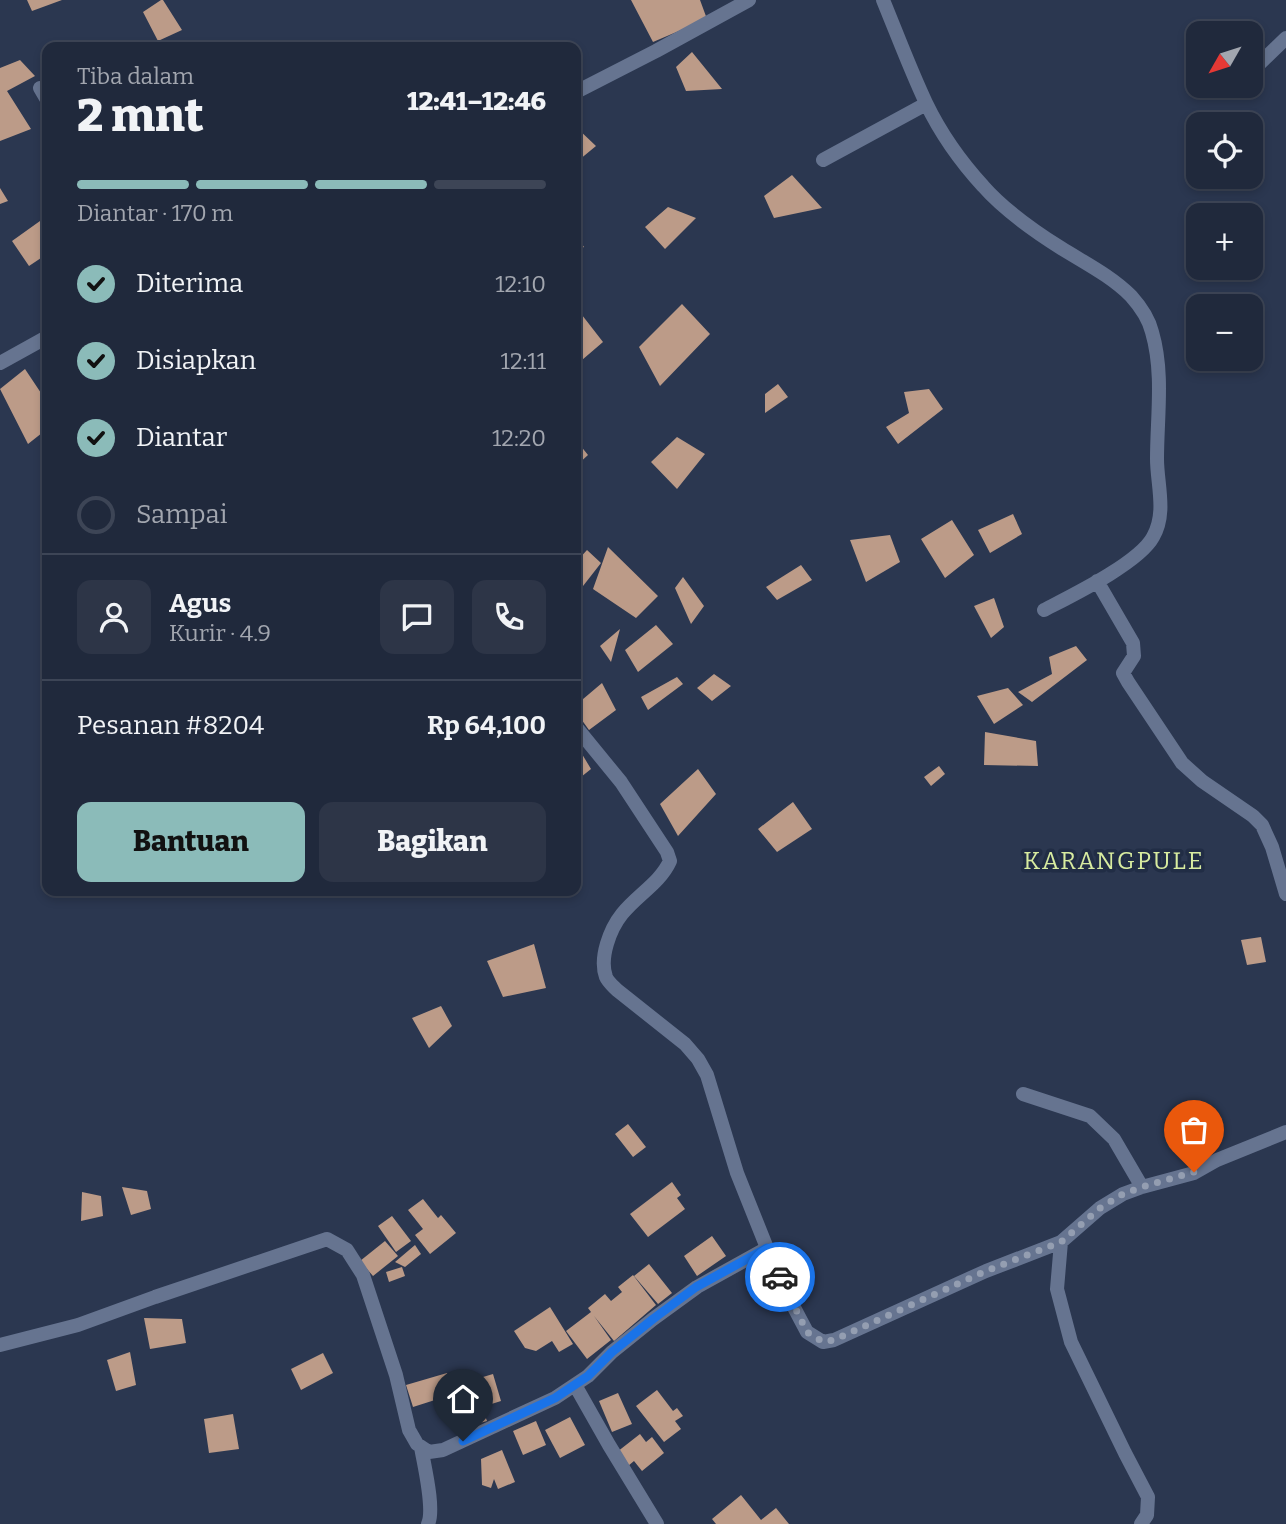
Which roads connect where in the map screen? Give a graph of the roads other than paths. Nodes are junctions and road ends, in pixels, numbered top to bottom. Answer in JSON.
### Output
{"nodes":[{"id":1,"x":748,"y":0,"type":"edge"},
{"id":2,"x":883,"y":0,"type":"edge"},
{"id":3,"x":1286,"y":38,"type":"edge"},
{"id":4,"x":1264,"y":59,"type":"edge"},
{"id":5,"x":581,"y":89,"type":"edge"},
{"id":6,"x":926,"y":104,"type":"junction"},
{"id":7,"x":822,"y":160,"type":"dead end"},
{"id":8,"x":42,"y":340,"type":"edge"},
{"id":9,"x":0,"y":363,"type":"edge"},
{"id":10,"x":1097,"y":581,"type":"junction"},
{"id":11,"x":1044,"y":610,"type":"dead end"},
{"id":12,"x":581,"y":733,"type":"edge"},
{"id":13,"x":1286,"y":894,"type":"edge"},
{"id":14,"x":1023,"y":1094,"type":"dead end"},
{"id":15,"x":1286,"y":1132,"type":"edge"},
{"id":16,"x":1142,"y":1187,"type":"junction"},
{"id":17,"x":1061,"y":1242,"type":"junction"},
{"id":18,"x":767,"y":1248,"type":"junction"},
{"id":19,"x":0,"y":1345,"type":"edge"},
{"id":20,"x":575,"y":1385,"type":"junction"},
{"id":21,"x":421,"y":1447,"type":"junction"},
{"id":22,"x":428,"y":1524,"type":"edge"},
{"id":23,"x":657,"y":1524,"type":"edge"},
{"id":24,"x":1141,"y":1524,"type":"edge"}],
"edges":[{"from":1,"to":5,"type":"street"},
{"from":2,"to":6,"type":"street"},
{"from":3,"to":4,"type":"street"},
{"from":6,"to":7,"type":"street"},
{"from":6,"to":10,"type":"street"},
{"from":8,"to":9,"type":"street"},
{"from":10,"to":11,"type":"street"},
{"from":10,"to":13,"type":"street"},
{"from":12,"to":18,"type":"street"},
{"from":14,"to":16,"type":"street"},
{"from":15,"to":16,"type":"street"},
{"from":16,"to":17,"type":"street"},
{"from":17,"to":18,"type":"street"},
{"from":17,"to":24,"type":"street"},
{"from":18,"to":20,"type":"street"},
{"from":19,"to":21,"type":"street"},
{"from":20,"to":21,"type":"street"},
{"from":20,"to":23,"type":"street"},
{"from":21,"to":22,"type":"street"}]}
